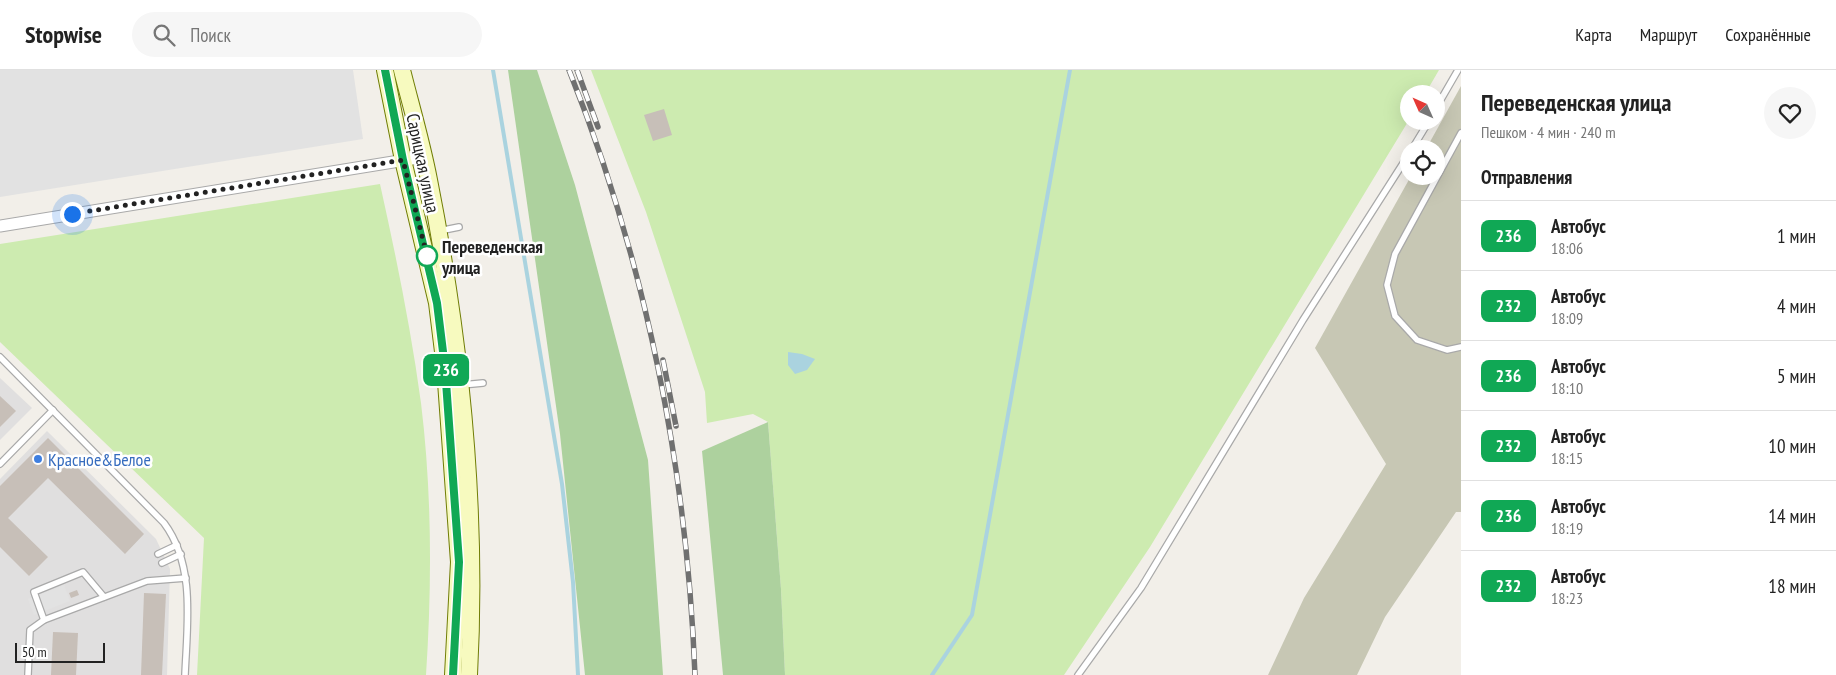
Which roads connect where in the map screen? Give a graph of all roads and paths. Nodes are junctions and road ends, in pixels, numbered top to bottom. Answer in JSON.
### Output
{"nodes":[{"id":1,"x":385,"y":70,"type":"edge"},
{"id":2,"x":402,"y":70,"type":"edge"},
{"id":3,"x":1458,"y":70,"type":"edge"},
{"id":4,"x":1445,"y":92,"type":"edge"},
{"id":5,"x":1461,"y":133,"type":"edge"},
{"id":6,"x":424,"y":157,"type":"junction"},
{"id":7,"x":403,"y":160,"type":"junction"},
{"id":8,"x":1400,"y":168,"type":"edge"},
{"id":9,"x":0,"y":226,"type":"edge"},
{"id":10,"x":459,"y":227,"type":"dead end"},
{"id":11,"x":437,"y":231,"type":"junction"},
{"id":12,"x":1461,"y":347,"type":"edge"},
{"id":13,"x":0,"y":357,"type":"edge"},
{"id":14,"x":484,"y":383,"type":"dead end"},
{"id":15,"x":460,"y":385,"type":"junction"},
{"id":16,"x":53,"y":410,"type":"junction"},
{"id":17,"x":0,"y":464,"type":"edge"},
{"id":18,"x":177,"y":545,"type":"junction"},
{"id":19,"x":158,"y":554,"type":"dead end"},
{"id":20,"x":181,"y":554,"type":"junction"},
{"id":21,"x":162,"y":563,"type":"dead end"},
{"id":22,"x":186,"y":578,"type":"junction"},
{"id":23,"x":104,"y":597,"type":"junction"},
{"id":24,"x":44,"y":620,"type":"junction"},
{"id":25,"x":28,"y":675,"type":"edge"},
{"id":26,"x":184,"y":675,"type":"edge"},
{"id":27,"x":453,"y":675,"type":"edge"},
{"id":28,"x":469,"y":675,"type":"edge"},
{"id":29,"x":1078,"y":675,"type":"edge"}],
"edges":[{"from":1,"to":7,"type":"street","name":"Сарицкая улица"},
{"from":2,"to":6,"type":"street","name":"Сарицкая улица"},
{"from":3,"to":4,"type":"lane"},
{"from":5,"to":12,"type":"lane"},
{"from":6,"to":7,"type":"street"},
{"from":6,"to":11,"type":"street","name":"Сарицкая улица"},
{"from":7,"to":9,"type":"street"},
{"from":7,"to":27,"type":"street","name":"Сарицкая улица"},
{"from":8,"to":29,"type":"lane"},
{"from":10,"to":11,"type":"lane"},
{"from":11,"to":15,"type":"street","name":"Сарицкая улица"},
{"from":13,"to":16,"type":"lane"},
{"from":14,"to":15,"type":"lane"},
{"from":15,"to":28,"type":"street","name":"Сарицкая улица"},
{"from":16,"to":17,"type":"lane"},
{"from":16,"to":18,"type":"lane"},
{"from":18,"to":19,"type":"lane"},
{"from":18,"to":20,"type":"lane"},
{"from":20,"to":21,"type":"lane"},
{"from":20,"to":22,"type":"lane"},
{"from":22,"to":23,"type":"lane"},
{"from":22,"to":26,"type":"lane"},
{"from":23,"to":24,"type":"lane"},
{"from":23,"to":24,"type":"lane"},
{"from":24,"to":25,"type":"lane"}]}
